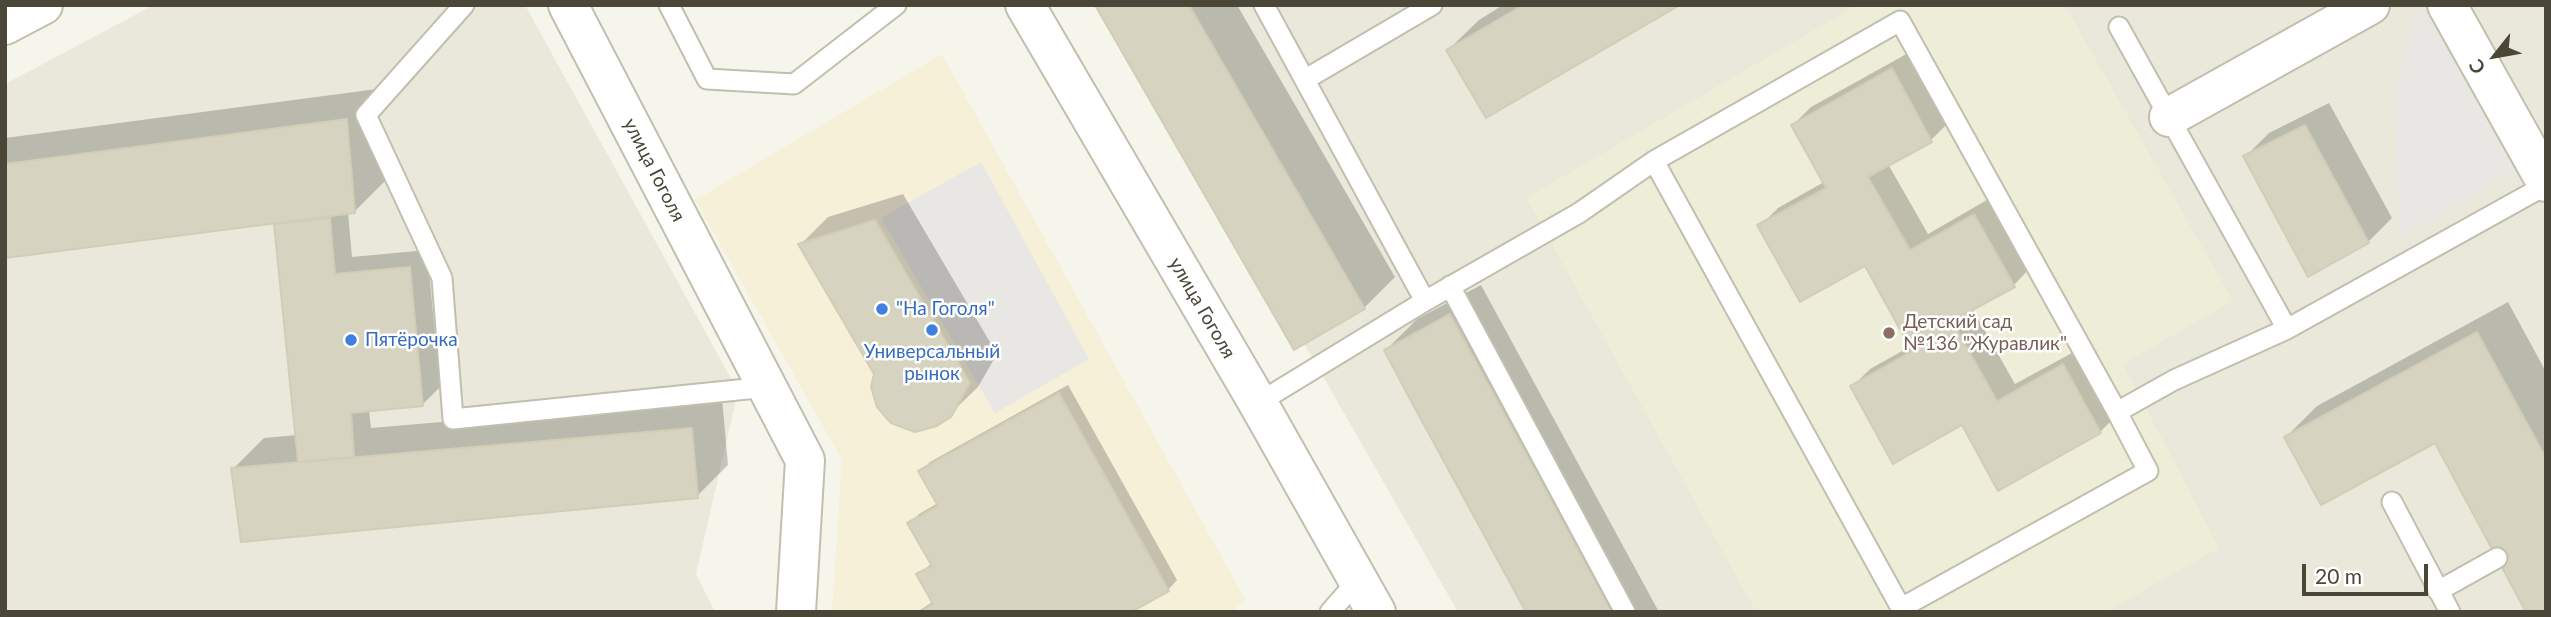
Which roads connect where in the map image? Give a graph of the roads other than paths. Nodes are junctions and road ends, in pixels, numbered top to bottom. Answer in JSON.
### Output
{"nodes":[{"id":1,"x":43,"y":5,"type":"edge"},
{"id":2,"x":464,"y":5,"type":"edge"},
{"id":3,"x":568,"y":5,"type":"edge"},
{"id":4,"x":669,"y":5,"type":"edge"},
{"id":5,"x":896,"y":5,"type":"edge"},
{"id":6,"x":1025,"y":5,"type":"edge"},
{"id":7,"x":1264,"y":5,"type":"edge"},
{"id":8,"x":1432,"y":5,"type":"edge"},
{"id":9,"x":2370,"y":5,"type":"edge"},
{"id":10,"x":2447,"y":5,"type":"edge"},
{"id":11,"x":5,"y":25,"type":"edge"},
{"id":12,"x":2119,"y":27,"type":"dead end"},
{"id":13,"x":1306,"y":79,"type":"junction"},
{"id":14,"x":2169,"y":117,"type":"junction"},
{"id":15,"x":1654,"y":161,"type":"junction"},
{"id":16,"x":2546,"y":183,"type":"edge"},
{"id":17,"x":1450,"y":286,"type":"junction"},
{"id":18,"x":1425,"y":301,"type":"junction"},
{"id":19,"x":2287,"y":328,"type":"junction"},
{"id":20,"x":767,"y":387,"type":"junction"},
{"id":21,"x":1258,"y":403,"type":"junction"},
{"id":22,"x":2117,"y":412,"type":"junction"},
{"id":23,"x":2392,"y":502,"type":"dead end"},
{"id":24,"x":2497,"y":558,"type":"dead end"},
{"id":25,"x":2438,"y":590,"type":"junction"},
{"id":26,"x":1367,"y":596,"type":"edge"},
{"id":27,"x":796,"y":612,"type":"edge"},
{"id":28,"x":1330,"y":612,"type":"edge"},
{"id":29,"x":1625,"y":612,"type":"edge"},
{"id":30,"x":2450,"y":612,"type":"edge"}],
"edges":[{"from":1,"to":11,"type":"street"},
{"from":2,"to":20,"type":"lane"},
{"from":3,"to":20,"type":"street","name":"улица Гоголя"},
{"from":4,"to":5,"type":"lane"},
{"from":6,"to":21,"type":"street","name":"улица Гоголя"},
{"from":7,"to":13,"type":"lane"},
{"from":8,"to":13,"type":"lane"},
{"from":9,"to":14,"type":"street"},
{"from":10,"to":16,"type":"street"},
{"from":12,"to":14,"type":"lane"},
{"from":13,"to":18,"type":"lane"},
{"from":14,"to":19,"type":"lane"},
{"from":15,"to":17,"type":"lane"},
{"from":15,"to":22,"type":"lane"},
{"from":15,"to":22,"type":"lane"},
{"from":16,"to":19,"type":"lane"},
{"from":17,"to":18,"type":"lane"},
{"from":17,"to":29,"type":"lane"},
{"from":18,"to":21,"type":"lane"},
{"from":19,"to":22,"type":"lane"},
{"from":20,"to":27,"type":"street","name":"улица Гоголя"},
{"from":21,"to":26,"type":"street","name":"улица Гоголя"},
{"from":23,"to":25,"type":"lane"},
{"from":24,"to":25,"type":"lane"},
{"from":25,"to":30,"type":"lane"},
{"from":26,"to":28,"type":"lane"}]}
